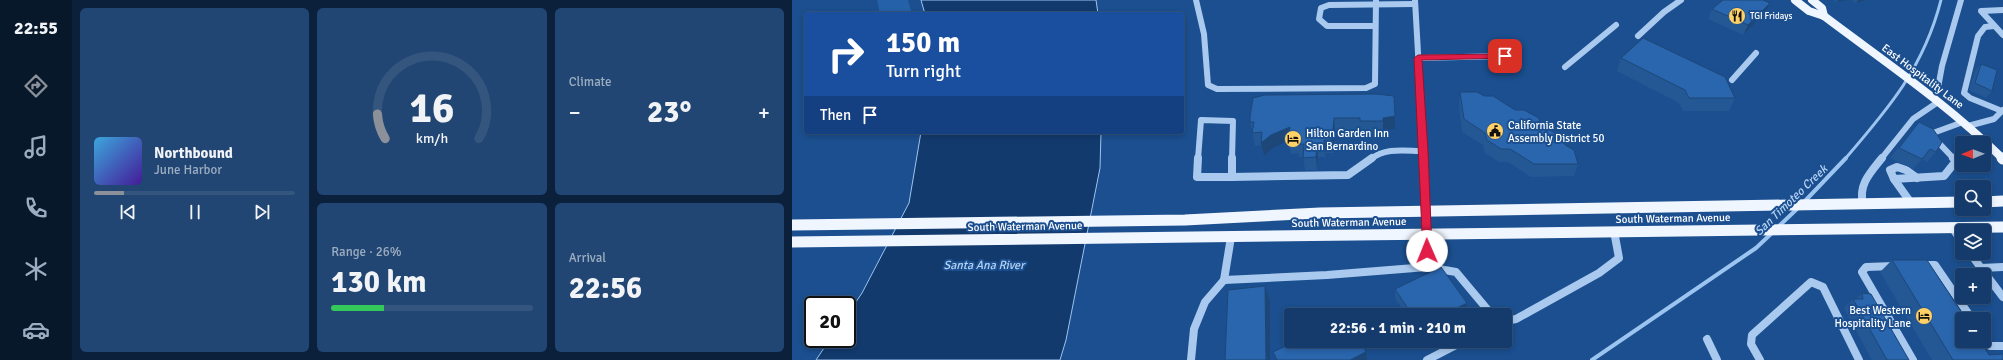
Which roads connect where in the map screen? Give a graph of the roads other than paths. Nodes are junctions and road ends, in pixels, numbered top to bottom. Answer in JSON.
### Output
{"nodes":[{"id":1,"x":1196,"y":0,"type":"edge"},
{"id":2,"x":1681,"y":0,"type":"edge"},
{"id":3,"x":1795,"y":0,"type":"edge"},
{"id":4,"x":1812,"y":0,"type":"edge"},
{"id":5,"x":1961,"y":0,"type":"edge"},
{"id":6,"x":1376,"y":2,"type":"edge"},
{"id":7,"x":1415,"y":2,"type":"edge"},
{"id":8,"x":2003,"y":10,"type":"edge"},
{"id":9,"x":1824,"y":16,"type":"junction"},
{"id":10,"x":1616,"y":25,"type":"dead end"},
{"id":11,"x":1375,"y":26,"type":"junction"},
{"id":12,"x":1994,"y":26,"type":"junction"},
{"id":13,"x":2003,"y":34,"type":"edge"},
{"id":14,"x":1638,"y":36,"type":"dead end"},
{"id":15,"x":1756,"y":53,"type":"dead end"},
{"id":16,"x":1505,"y":56,"type":"dead end"},
{"id":17,"x":1418,"y":58,"type":"junction"},
{"id":18,"x":1565,"y":67,"type":"dead end"},
{"id":19,"x":1732,"y":80,"type":"dead end"},
{"id":20,"x":1938,"y":88,"type":"dead end"},
{"id":21,"x":1938,"y":102,"type":"junction"},
{"id":22,"x":2003,"y":111,"type":"edge"},
{"id":23,"x":1966,"y":124,"type":"junction"},
{"id":24,"x":1424,"y":151,"type":"junction"},
{"id":25,"x":2003,"y":159,"type":"edge"},
{"id":26,"x":1232,"y":177,"type":"junction"},
{"id":27,"x":1917,"y":178,"type":"junction"},
{"id":28,"x":1894,"y":179,"type":"junction"},
{"id":29,"x":1955,"y":202,"type":"edge"},
{"id":30,"x":1991,"y":202,"type":"edge"},
{"id":31,"x":2003,"y":202,"type":"edge"},
{"id":32,"x":1911,"y":203,"type":"junction"},
{"id":33,"x":1863,"y":204,"type":"junction"},
{"id":34,"x":1426,"y":212,"type":"junction"},
{"id":35,"x":792,"y":225,"type":"edge"},
{"id":36,"x":1952,"y":227,"type":"junction"},
{"id":37,"x":2003,"y":227,"type":"edge"},
{"id":38,"x":1614,"y":231,"type":"junction"},
{"id":39,"x":1955,"y":232,"type":"edge"},
{"id":40,"x":1427,"y":233,"type":"junction"},
{"id":41,"x":1231,"y":237,"type":"junction"},
{"id":42,"x":792,"y":242,"type":"edge"},
{"id":43,"x":1975,"y":260,"type":"edge"},
{"id":44,"x":1427,"y":267,"type":"junction"},
{"id":45,"x":2003,"y":267,"type":"edge"},
{"id":46,"x":1981,"y":268,"type":"joint"},
{"id":47,"x":1224,"y":280,"type":"junction"},
{"id":48,"x":1991,"y":281,"type":"edge"},
{"id":49,"x":2003,"y":297,"type":"edge"},
{"id":50,"x":1486,"y":308,"type":"edge"},
{"id":51,"x":1967,"y":312,"type":"edge"},
{"id":52,"x":1512,"y":320,"type":"edge"},
{"id":53,"x":1707,"y":339,"type":"dead end"},
{"id":54,"x":1991,"y":346,"type":"edge"},
{"id":55,"x":2003,"y":346,"type":"edge"},
{"id":56,"x":1450,"y":348,"type":"edge"},
{"id":57,"x":1191,"y":360,"type":"edge"},
{"id":58,"x":1427,"y":360,"type":"edge"},
{"id":59,"x":1717,"y":360,"type":"edge"},
{"id":60,"x":1760,"y":360,"type":"edge"},
{"id":61,"x":1859,"y":360,"type":"edge"},
{"id":62,"x":1913,"y":360,"type":"edge"}],
"edges":[{"from":1,"to":11,"type":"street"},
{"from":2,"to":14,"type":"street"},
{"from":3,"to":9,"type":"main road","name":"East Hospitality Lane"},
{"from":4,"to":9,"type":"main road","name":"East Hospitality Lane"},
{"from":5,"to":20,"type":"street"},
{"from":6,"to":7,"type":"street"},
{"from":6,"to":11,"type":"street"},
{"from":6,"to":11,"type":"street"},
{"from":7,"to":17,"type":"street"},
{"from":8,"to":12,"type":"street"},
{"from":9,"to":21,"type":"main road","name":"East Hospitality Lane"},
{"from":10,"to":18,"type":"street"},
{"from":12,"to":13,"type":"street"},
{"from":12,"to":22,"type":"street"},
{"from":15,"to":19,"type":"street"},
{"from":16,"to":17,"type":"street"},
{"from":17,"to":24,"type":"street"},
{"from":21,"to":23,"type":"main road","name":"East Hospitality Lane"},
{"from":21,"to":33,"type":"street"},
{"from":22,"to":23,"type":"street"},
{"from":23,"to":25,"type":"main road","name":"East Hospitality Lane"},
{"from":23,"to":27,"type":"street"},
{"from":24,"to":26,"type":"street"},
{"from":24,"to":34,"type":"street"},
{"from":26,"to":26,"type":"street"},
{"from":27,"to":28,"type":"street"},
{"from":27,"to":28,"type":"street"},
{"from":28,"to":32,"type":"street"},
{"from":29,"to":32,"type":"main road","name":"South Waterman Avenue"},
{"from":30,"to":31,"type":"main road"},
{"from":32,"to":33,"type":"main road","name":"South Waterman Avenue"},
{"from":33,"to":34,"type":"main road","name":"South Waterman Avenue"},
{"from":34,"to":35,"type":"main road","name":"South Waterman Avenue"},
{"from":34,"to":40,"type":"street"},
{"from":36,"to":37,"type":"main road","name":"South Waterman Avenue"},
{"from":36,"to":38,"type":"main road","name":"South Waterman Avenue"},
{"from":36,"to":39,"type":"street"},
{"from":38,"to":40,"type":"main road","name":"South Waterman Avenue"},
{"from":38,"to":52,"type":"street"},
{"from":40,"to":41,"type":"main road","name":"South Waterman Avenue"},
{"from":40,"to":44,"type":"street"},
{"from":41,"to":42,"type":"main road","name":"South Waterman Avenue"},
{"from":41,"to":47,"type":"street"},
{"from":43,"to":46,"type":"street"},
{"from":44,"to":47,"type":"street"},
{"from":44,"to":50,"type":"street"},
{"from":45,"to":46,"type":"street"},
{"from":47,"to":57,"type":"street"},
{"from":48,"to":49,"type":"street"},
{"from":51,"to":62,"type":"street"},
{"from":53,"to":59,"type":"street"},
{"from":54,"to":55,"type":"street"},
{"from":56,"to":58,"type":"street"},
{"from":60,"to":61,"type":"street"}]}
